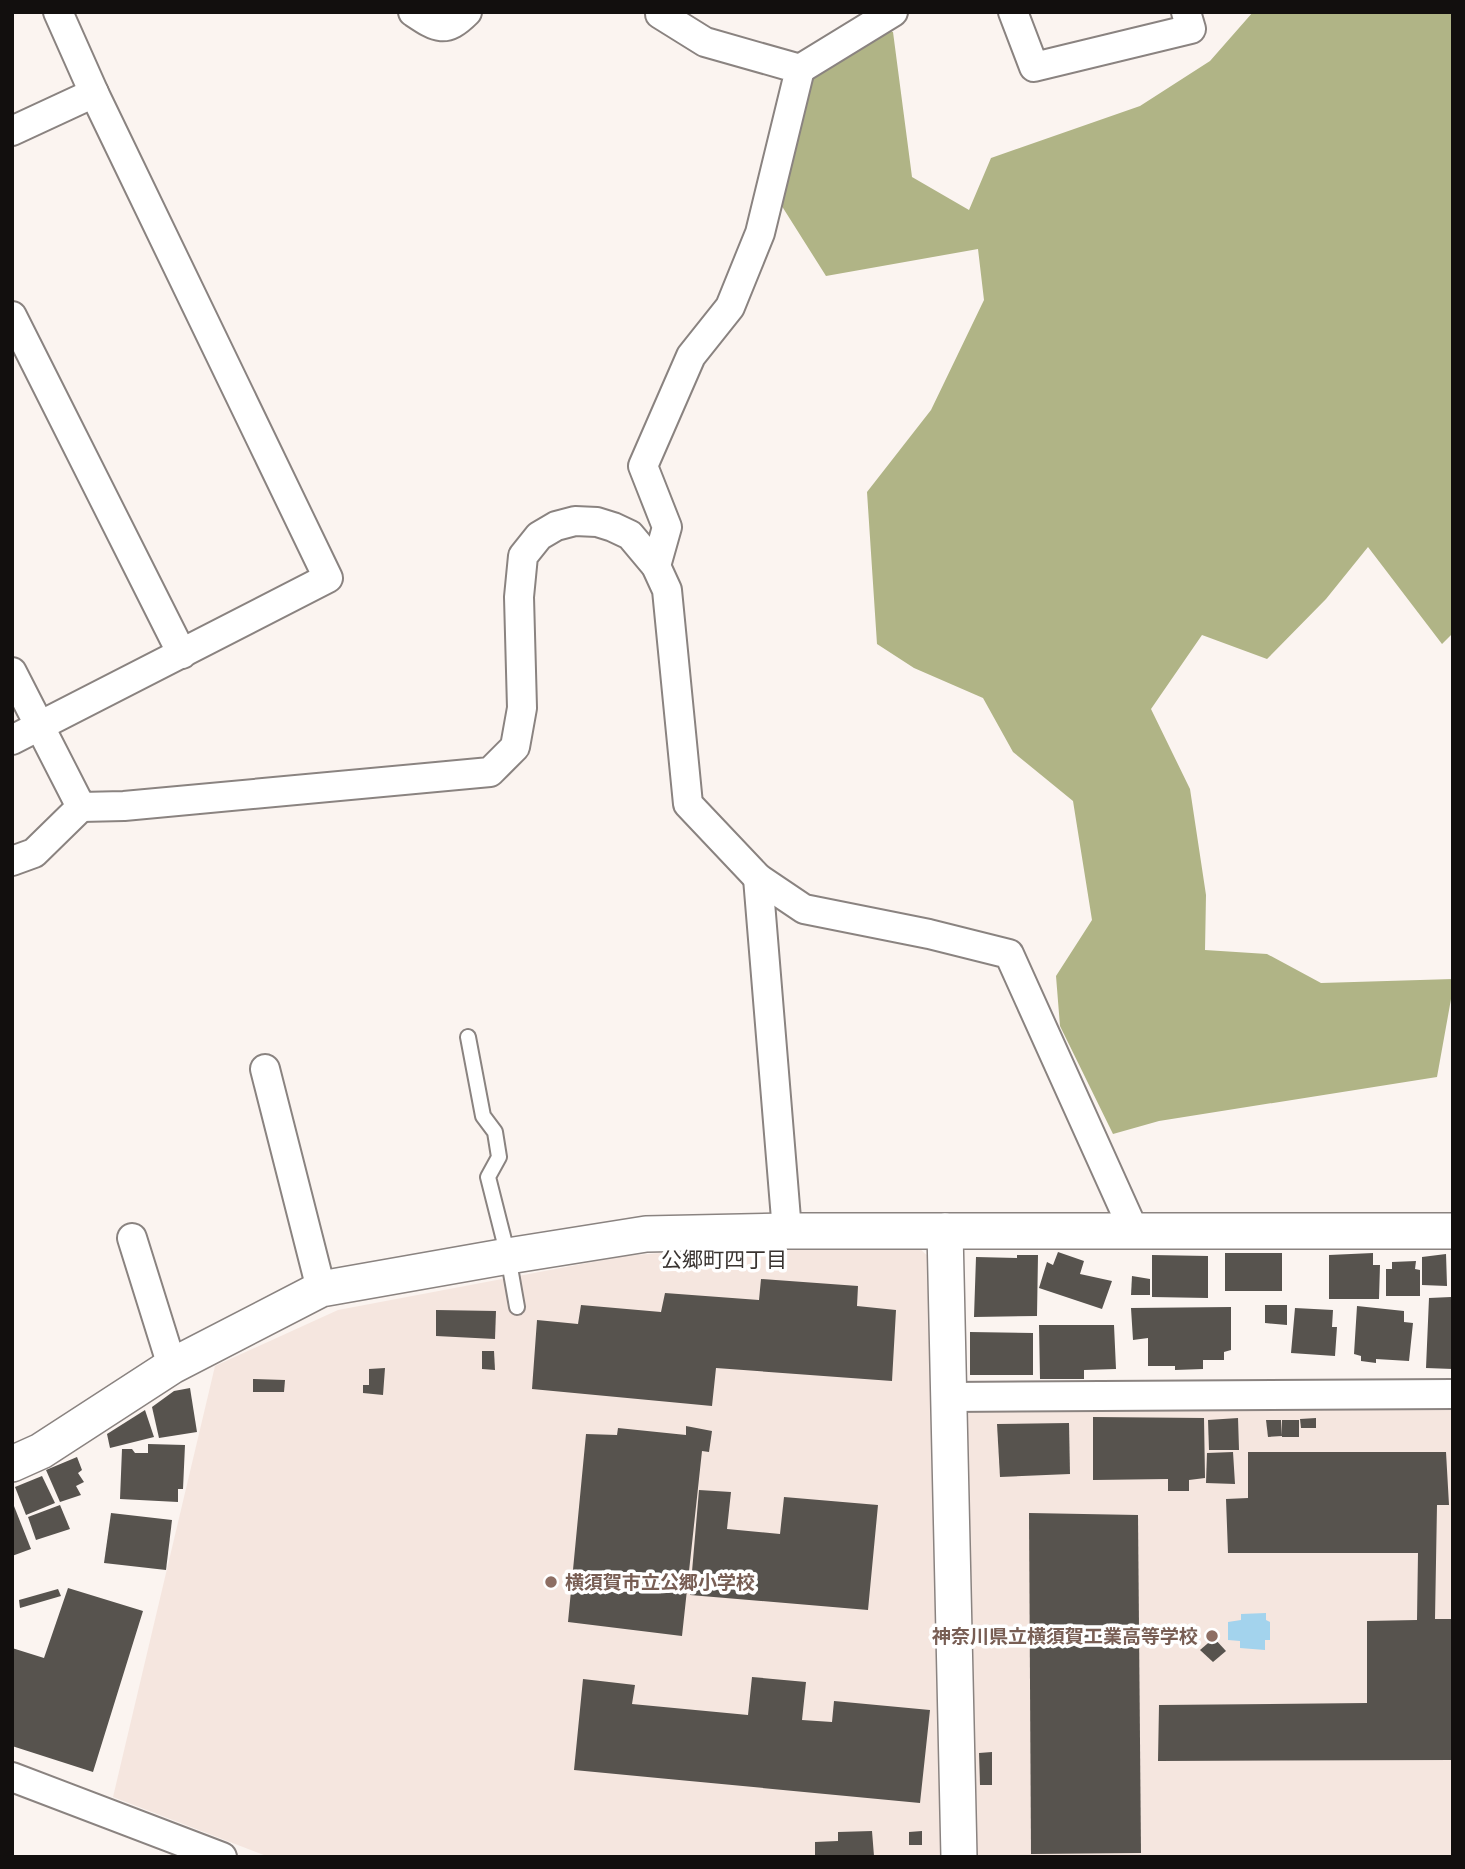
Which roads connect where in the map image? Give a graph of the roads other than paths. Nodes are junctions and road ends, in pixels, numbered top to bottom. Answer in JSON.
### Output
{"nodes":[{"id":1,"x":58,"y":12,"type":"edge"},
{"id":2,"x":412,"y":12,"type":"edge"},
{"id":3,"x":467,"y":12,"type":"edge"},
{"id":4,"x":660,"y":12,"type":"edge"},
{"id":5,"x":893,"y":12,"type":"edge"},
{"id":6,"x":1013,"y":12,"type":"edge"},
{"id":7,"x":1186,"y":12,"type":"edge"},
{"id":8,"x":800,"y":69,"type":"junction"},
{"id":9,"x":94,"y":93,"type":"junction"},
{"id":10,"x":12,"y":131,"type":"edge"},
{"id":11,"x":12,"y":316,"type":"edge"},
{"id":12,"x":656,"y":566,"type":"junction"},
{"id":13,"x":182,"y":654,"type":"junction"},
{"id":14,"x":12,"y":672,"type":"edge"},
{"id":15,"x":40,"y":727,"type":"junction"},
{"id":16,"x":12,"y":740,"type":"edge"},
{"id":17,"x":81,"y":807,"type":"junction"},
{"id":18,"x":12,"y":861,"type":"edge"},
{"id":19,"x":758,"y":878,"type":"junction"},
{"id":20,"x":468,"y":1037,"type":"dead end"},
{"id":21,"x":265,"y":1069,"type":"dead end"},
{"id":22,"x":787,"y":1231,"type":"junction"},
{"id":23,"x":945,"y":1231,"type":"junction"},
{"id":24,"x":1135,"y":1231,"type":"junction"},
{"id":25,"x":1453,"y":1231,"type":"edge"},
{"id":26,"x":132,"y":1238,"type":"dead end"},
{"id":27,"x":508,"y":1255,"type":"junction"},
{"id":28,"x":321,"y":1289,"type":"junction"},
{"id":29,"x":517,"y":1307,"type":"dead end"},
{"id":30,"x":172,"y":1366,"type":"junction"},
{"id":31,"x":1453,"y":1394,"type":"edge"},
{"id":32,"x":949,"y":1397,"type":"junction"},
{"id":33,"x":12,"y":1465,"type":"edge"},
{"id":34,"x":12,"y":1777,"type":"edge"},
{"id":35,"x":222,"y":1857,"type":"edge"},
{"id":36,"x":959,"y":1857,"type":"edge"}],
"edges":[{"from":1,"to":9,"type":"street"},
{"from":2,"to":3,"type":"street"},
{"from":4,"to":8,"type":"street"},
{"from":5,"to":8,"type":"street"},
{"from":6,"to":7,"type":"street"},
{"from":8,"to":12,"type":"street"},
{"from":9,"to":10,"type":"street"},
{"from":9,"to":13,"type":"street"},
{"from":11,"to":13,"type":"street"},
{"from":12,"to":17,"type":"street"},
{"from":12,"to":19,"type":"street"},
{"from":13,"to":15,"type":"street"},
{"from":14,"to":15,"type":"street"},
{"from":15,"to":16,"type":"street"},
{"from":15,"to":17,"type":"street"},
{"from":17,"to":18,"type":"street"},
{"from":19,"to":22,"type":"street"},
{"from":19,"to":24,"type":"street"},
{"from":20,"to":27,"type":"lane"},
{"from":21,"to":28,"type":"street"},
{"from":22,"to":23,"type":"street"},
{"from":22,"to":27,"type":"street"},
{"from":23,"to":24,"type":"street"},
{"from":23,"to":32,"type":"street"},
{"from":24,"to":25,"type":"street"},
{"from":26,"to":30,"type":"street"},
{"from":27,"to":28,"type":"street"},
{"from":27,"to":29,"type":"lane"},
{"from":28,"to":30,"type":"street"},
{"from":30,"to":33,"type":"street"},
{"from":31,"to":32,"type":"street"},
{"from":32,"to":36,"type":"street"},
{"from":34,"to":35,"type":"street"}]}
